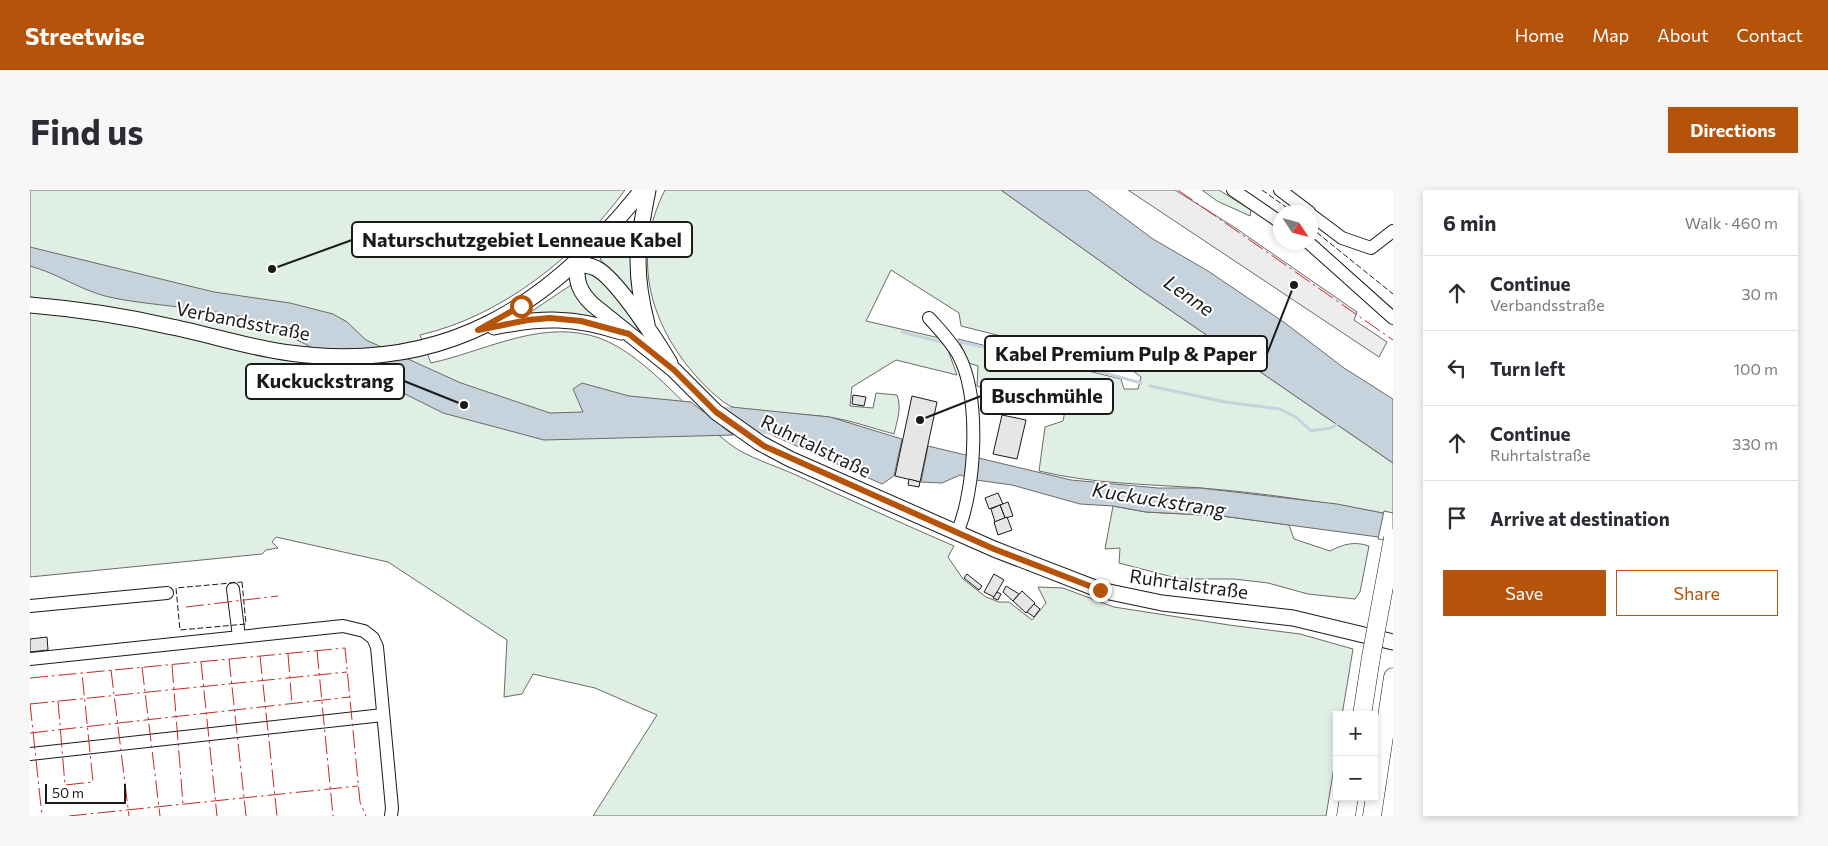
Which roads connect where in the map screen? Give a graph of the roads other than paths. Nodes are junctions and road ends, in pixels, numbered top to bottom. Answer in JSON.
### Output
{"nodes":[{"id":1,"x":642,"y":190,"type":"edge"},
{"id":2,"x":648,"y":190,"type":"edge"},
{"id":3,"x":1233,"y":190,"type":"edge"},
{"id":4,"x":1280,"y":190,"type":"edge"},
{"id":5,"x":1300,"y":205,"type":"edge"},
{"id":6,"x":1273,"y":217,"type":"edge"},
{"id":7,"x":1318,"y":219,"type":"edge"},
{"id":8,"x":1393,"y":232,"type":"edge"},
{"id":9,"x":1317,"y":250,"type":"edge"},
{"id":10,"x":577,"y":264,"type":"junction"},
{"id":11,"x":30,"y":305,"type":"edge"},
{"id":12,"x":929,"y":318,"type":"dead end"},
{"id":13,"x":1393,"y":318,"type":"edge"},
{"id":14,"x":478,"y":330,"type":"junction"},
{"id":15,"x":649,"y":331,"type":"junction"},
{"id":16,"x":629,"y":334,"type":"junction"},
{"id":17,"x":674,"y":370,"type":"junction"},
{"id":18,"x":957,"y":533,"type":"junction"},
{"id":19,"x":1393,"y":538,"type":"edge"},
{"id":20,"x":233,"y":589,"type":"dead end"},
{"id":21,"x":167,"y":593,"type":"dead end"},
{"id":22,"x":30,"y":606,"type":"edge"},
{"id":23,"x":239,"y":637,"type":"junction"},
{"id":24,"x":1393,"y":642,"type":"edge"},
{"id":25,"x":30,"y":659,"type":"edge"},
{"id":26,"x":1393,"y":677,"type":"edge"},
{"id":27,"x":1363,"y":711,"type":"edge"},
{"id":28,"x":383,"y":715,"type":"junction"},
{"id":29,"x":30,"y":754,"type":"edge"},
{"id":30,"x":1348,"y":801,"type":"edge"},
{"id":31,"x":391,"y":816,"type":"edge"},
{"id":32,"x":1346,"y":816,"type":"edge"},
{"id":33,"x":1372,"y":816,"type":"edge"}],
"edges":[{"from":1,"to":10,"type":"main road","name":"Verbandsstraße"},
{"from":2,"to":15,"type":"main road"},
{"from":3,"to":6,"type":"street"},
{"from":4,"to":5,"type":"street"},
{"from":7,"to":8,"type":"street"},
{"from":9,"to":13,"type":"street"},
{"from":10,"to":14,"type":"main road","name":"Verbandsstraße"},
{"from":10,"to":15,"type":"main road","name":"Ruhrtalstraße"},
{"from":10,"to":16,"type":"main road","name":"Ruhrtalstraße"},
{"from":11,"to":14,"type":"main road","name":"Verbandsstraße"},
{"from":12,"to":18,"type":"street"},
{"from":14,"to":16,"type":"main road"},
{"from":15,"to":17,"type":"main road","name":"Ruhrtalstraße"},
{"from":16,"to":17,"type":"main road","name":"Ruhrtalstraße"},
{"from":17,"to":18,"type":"main road","name":"Ruhrtalstraße"},
{"from":18,"to":24,"type":"main road","name":"Ruhrtalstraße"},
{"from":19,"to":27,"type":"highway","bridge":true},
{"from":20,"to":23,"type":"street"},
{"from":21,"to":22,"type":"street"},
{"from":23,"to":25,"type":"street"},
{"from":23,"to":28,"type":"street"},
{"from":26,"to":33,"type":"highway"},
{"from":28,"to":29,"type":"street"},
{"from":28,"to":31,"type":"street"},
{"from":30,"to":32,"type":"highway"}]}
